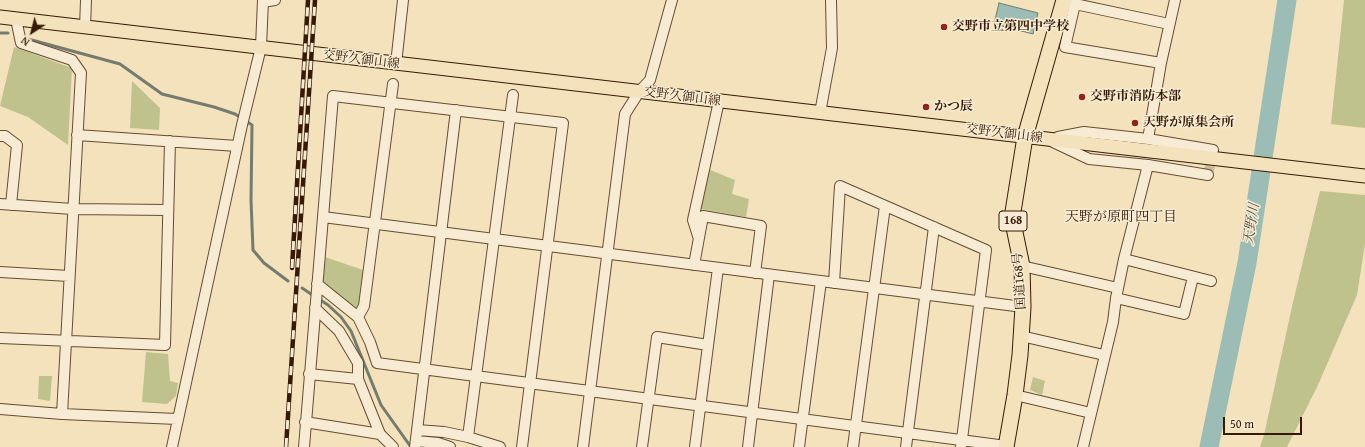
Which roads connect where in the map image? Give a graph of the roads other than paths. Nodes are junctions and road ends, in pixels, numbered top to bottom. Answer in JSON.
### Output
{"nodes":[{"id":1,"x":86,"y":0,"type":"edge"},
{"id":2,"x":274,"y":0,"type":"edge"},
{"id":3,"x":403,"y":0,"type":"edge"},
{"id":4,"x":672,"y":0,"type":"edge"},
{"id":5,"x":831,"y":0,"type":"edge"},
{"id":6,"x":1175,"y":0,"type":"edge"},
{"id":7,"x":263,"y":1,"type":"edge"},
{"id":8,"x":1072,"y":1,"type":"edge"},
{"id":9,"x":0,"y":17,"type":"edge"},
{"id":10,"x":16,"y":19,"type":"junction"},
{"id":11,"x":1169,"y":24,"type":"junction"},
{"id":12,"x":85,"y":28,"type":"junction"},
{"id":13,"x":261,"y":47,"type":"junction"},
{"id":14,"x":1161,"y":63,"type":"junction"},
{"id":15,"x":396,"y":64,"type":"junction"},
{"id":16,"x":393,"y":84,"type":"dead end"},
{"id":17,"x":639,"y":92,"type":"junction"},
{"id":18,"x":513,"y":95,"type":"dead end"},
{"id":19,"x":718,"y":101,"type":"junction"},
{"id":20,"x":391,"y":103,"type":"junction"},
{"id":21,"x":456,"y":110,"type":"junction"},
{"id":22,"x":820,"y":113,"type":"junction"},
{"id":23,"x":510,"y":117,"type":"junction"},
{"id":24,"x":77,"y":135,"type":"junction"},
{"id":25,"x":0,"y":136,"type":"edge"},
{"id":26,"x":1025,"y":137,"type":"junction"},
{"id":27,"x":1048,"y":139,"type":"junction"},
{"id":28,"x":1148,"y":139,"type":"junction"},
{"id":29,"x":170,"y":141,"type":"junction"},
{"id":30,"x":237,"y":146,"type":"junction"},
{"id":31,"x":1213,"y":150,"type":"dead end"},
{"id":32,"x":1148,"y":165,"type":"junction"},
{"id":33,"x":1208,"y":175,"type":"dead end"},
{"id":34,"x":1365,"y":176,"type":"edge"},
{"id":35,"x":0,"y":204,"type":"edge"},
{"id":36,"x":11,"y":205,"type":"junction"},
{"id":37,"x":885,"y":206,"type":"junction"},
{"id":38,"x":73,"y":209,"type":"junction"},
{"id":39,"x":168,"y":210,"type":"junction"},
{"id":40,"x":323,"y":217,"type":"junction"},
{"id":41,"x":375,"y":224,"type":"junction"},
{"id":42,"x":934,"y":228,"type":"junction"},
{"id":43,"x":441,"y":232,"type":"junction"},
{"id":44,"x":699,"y":238,"type":"junction"},
{"id":45,"x":494,"y":239,"type":"junction"},
{"id":46,"x":547,"y":246,"type":"junction"},
{"id":47,"x":607,"y":254,"type":"junction"},
{"id":48,"x":1124,"y":260,"type":"junction"},
{"id":49,"x":694,"y":265,"type":"junction"},
{"id":50,"x":1022,"y":266,"type":"junction"},
{"id":51,"x":718,"y":268,"type":"junction"},
{"id":52,"x":0,"y":272,"type":"edge"},
{"id":53,"x":755,"y":273,"type":"junction"},
{"id":54,"x":769,"y":275,"type":"junction"},
{"id":55,"x":69,"y":276,"type":"junction"},
{"id":56,"x":1194,"y":277,"type":"junction"},
{"id":57,"x":821,"y":281,"type":"junction"},
{"id":58,"x":1211,"y":281,"type":"dead end"},
{"id":59,"x":834,"y":283,"type":"junction"},
{"id":60,"x":317,"y":284,"type":"junction"},
{"id":61,"x":874,"y":288,"type":"junction"},
{"id":62,"x":1117,"y":293,"type":"junction"},
{"id":63,"x":926,"y":294,"type":"junction"},
{"id":64,"x":979,"y":302,"type":"junction"},
{"id":65,"x":1023,"y":307,"type":"junction"},
{"id":66,"x":315,"y":308,"type":"junction"},
{"id":67,"x":358,"y":317,"type":"junction"},
{"id":68,"x":1021,"y":336,"type":"junction"},
{"id":69,"x":0,"y":338,"type":"edge"},
{"id":70,"x":65,"y":341,"type":"junction"},
{"id":71,"x":708,"y":345,"type":"junction"},
{"id":72,"x":1104,"y":355,"type":"junction"},
{"id":73,"x":424,"y":370,"type":"junction"},
{"id":74,"x":309,"y":374,"type":"junction"},
{"id":75,"x":476,"y":376,"type":"junction"},
{"id":76,"x":358,"y":379,"type":"junction"},
{"id":77,"x":530,"y":383,"type":"junction"},
{"id":78,"x":590,"y":391,"type":"junction"},
{"id":79,"x":1015,"y":395,"type":"junction"},
{"id":80,"x":648,"y":399,"type":"junction"},
{"id":81,"x":701,"y":406,"type":"junction"},
{"id":82,"x":0,"y":409,"type":"edge"},
{"id":83,"x":752,"y":413,"type":"junction"},
{"id":84,"x":1091,"y":413,"type":"junction"},
{"id":85,"x":62,"y":414,"type":"junction"},
{"id":86,"x":178,"y":419,"type":"junction"},
{"id":87,"x":803,"y":420,"type":"junction"},
{"id":88,"x":305,"y":422,"type":"junction"},
{"id":89,"x":856,"y":426,"type":"junction"},
{"id":90,"x":417,"y":430,"type":"junction"},
{"id":91,"x":908,"y":433,"type":"junction"},
{"id":92,"x":380,"y":434,"type":"junction"},
{"id":93,"x":468,"y":437,"type":"junction"},
{"id":94,"x":416,"y":444,"type":"edge"},
{"id":95,"x":962,"y":444,"type":"edge"},
{"id":96,"x":172,"y":447,"type":"edge"},
{"id":97,"x":304,"y":447,"type":"edge"},
{"id":98,"x":393,"y":447,"type":"edge"},
{"id":99,"x":450,"y":447,"type":"edge"},
{"id":100,"x":500,"y":447,"type":"edge"},
{"id":101,"x":522,"y":447,"type":"edge"},
{"id":102,"x":583,"y":447,"type":"edge"},
{"id":103,"x":642,"y":447,"type":"edge"},
{"id":104,"x":695,"y":447,"type":"edge"},
{"id":105,"x":748,"y":447,"type":"edge"},
{"id":106,"x":799,"y":447,"type":"edge"},
{"id":107,"x":853,"y":447,"type":"edge"},
{"id":108,"x":906,"y":447,"type":"edge"},
{"id":109,"x":1006,"y":447,"type":"edge"},
{"id":110,"x":1083,"y":447,"type":"edge"}],
"edges":[{"from":1,"to":12,"type":"street"},
{"from":2,"to":7,"type":"street"},
{"from":3,"to":15,"type":"street"},
{"from":4,"to":17,"type":"street"},
{"from":5,"to":22,"type":"street"},
{"from":6,"to":11,"type":"street"},
{"from":7,"to":13,"type":"street"},
{"from":8,"to":11,"type":"street"},
{"from":8,"to":14,"type":"street"},
{"from":8,"to":26,"type":"highway","name":"国道168号","number":"168"},
{"from":9,"to":10,"type":"main road","name":"交野久御山線"},
{"from":10,"to":12,"type":"main road","name":"交野久御山線"},
{"from":10,"to":24,"type":"street"},
{"from":11,"to":14,"type":"street"},
{"from":12,"to":13,"type":"main road","name":"交野久御山線"},
{"from":13,"to":15,"type":"main road","name":"交野久御山線"},
{"from":13,"to":30,"type":"street"},
{"from":14,"to":28,"type":"street"},
{"from":15,"to":17,"type":"main road","name":"交野久御山線"},
{"from":16,"to":20,"type":"street"},
{"from":17,"to":19,"type":"main road","name":"交野久御山線"},
{"from":17,"to":47,"type":"street"},
{"from":18,"to":23,"type":"street"},
{"from":19,"to":22,"type":"main road","name":"交野久御山線"},
{"from":19,"to":44,"type":"street"},
{"from":20,"to":21,"type":"street"},
{"from":20,"to":40,"type":"street"},
{"from":20,"to":41,"type":"street"},
{"from":21,"to":23,"type":"street"},
{"from":21,"to":43,"type":"street"},
{"from":22,"to":26,"type":"main road","name":"交野久御山線"},
{"from":23,"to":45,"type":"street"},
{"from":23,"to":46,"type":"street"},
{"from":24,"to":29,"type":"street"},
{"from":24,"to":38,"type":"street"},
{"from":25,"to":36,"type":"street"},
{"from":26,"to":27,"type":"main road","name":"交野久御山線"},
{"from":26,"to":50,"type":"highway","name":"国道168号","number":"168"},
{"from":27,"to":28,"type":"street"},
{"from":27,"to":32,"type":"street"},
{"from":27,"to":34,"type":"main road","name":"交野久御山線"},
{"from":28,"to":31,"type":"street"},
{"from":29,"to":30,"type":"street"},
{"from":29,"to":39,"type":"street"},
{"from":30,"to":86,"type":"street"},
{"from":32,"to":33,"type":"street"},
{"from":32,"to":48,"type":"street"},
{"from":35,"to":36,"type":"street"},
{"from":36,"to":38,"type":"street"},
{"from":37,"to":42,"type":"street"},
{"from":37,"to":59,"type":"street"},
{"from":37,"to":61,"type":"street"},
{"from":38,"to":39,"type":"street"},
{"from":38,"to":55,"type":"street"},
{"from":39,"to":70,"type":"street"},
{"from":40,"to":41,"type":"street"},
{"from":40,"to":60,"type":"street"},
{"from":41,"to":43,"type":"street"},
{"from":41,"to":67,"type":"street"},
{"from":42,"to":63,"type":"street"},
{"from":42,"to":64,"type":"street"},
{"from":43,"to":45,"type":"street"},
{"from":43,"to":73,"type":"street"},
{"from":44,"to":49,"type":"street"},
{"from":44,"to":53,"type":"street"},
{"from":45,"to":46,"type":"street"},
{"from":45,"to":75,"type":"street"},
{"from":46,"to":47,"type":"street"},
{"from":46,"to":77,"type":"street"},
{"from":47,"to":49,"type":"street"},
{"from":47,"to":78,"type":"street"},
{"from":48,"to":56,"type":"street"},
{"from":48,"to":62,"type":"street"},
{"from":49,"to":51,"type":"street"},
{"from":50,"to":62,"type":"street"},
{"from":50,"to":65,"type":"highway","name":"国道168号","number":"168"},
{"from":51,"to":53,"type":"street"},
{"from":51,"to":71,"type":"street"},
{"from":52,"to":55,"type":"street"},
{"from":53,"to":54,"type":"street"},
{"from":54,"to":57,"type":"street"},
{"from":54,"to":83,"type":"street"},
{"from":55,"to":70,"type":"street"},
{"from":56,"to":58,"type":"street"},
{"from":56,"to":62,"type":"street"},
{"from":57,"to":59,"type":"street"},
{"from":57,"to":87,"type":"street"},
{"from":59,"to":61,"type":"street"},
{"from":60,"to":66,"type":"street"},
{"from":60,"to":67,"type":"street"},
{"from":61,"to":63,"type":"street"},
{"from":61,"to":89,"type":"street"},
{"from":62,"to":72,"type":"street"},
{"from":63,"to":64,"type":"street"},
{"from":63,"to":91,"type":"street"},
{"from":64,"to":65,"type":"street"},
{"from":64,"to":95,"type":"street"},
{"from":65,"to":68,"type":"highway","name":"国道168号","number":"168"},
{"from":66,"to":74,"type":"street"},
{"from":66,"to":76,"type":"street"},
{"from":67,"to":73,"type":"street"},
{"from":68,"to":72,"type":"street"},
{"from":68,"to":79,"type":"highway","name":"国道168号","number":"168"},
{"from":69,"to":70,"type":"street"},
{"from":70,"to":85,"type":"street"},
{"from":71,"to":80,"type":"street"},
{"from":71,"to":81,"type":"street"},
{"from":72,"to":84,"type":"street"},
{"from":73,"to":75,"type":"street"},
{"from":73,"to":90,"type":"street"},
{"from":74,"to":76,"type":"street"},
{"from":74,"to":88,"type":"street"},
{"from":75,"to":77,"type":"street"},
{"from":75,"to":93,"type":"street"},
{"from":76,"to":92,"type":"street"},
{"from":77,"to":78,"type":"street"},
{"from":77,"to":101,"type":"street"},
{"from":78,"to":80,"type":"street"},
{"from":78,"to":102,"type":"street"},
{"from":79,"to":84,"type":"street"},
{"from":79,"to":109,"type":"highway","name":"国道168号","number":"168"},
{"from":80,"to":81,"type":"street"},
{"from":80,"to":103,"type":"street"},
{"from":81,"to":83,"type":"street"},
{"from":81,"to":104,"type":"street"},
{"from":82,"to":85,"type":"street"},
{"from":83,"to":87,"type":"street"},
{"from":83,"to":105,"type":"street"},
{"from":84,"to":110,"type":"street"},
{"from":85,"to":86,"type":"street"},
{"from":86,"to":96,"type":"street"},
{"from":87,"to":89,"type":"street"},
{"from":87,"to":106,"type":"street"},
{"from":88,"to":92,"type":"street"},
{"from":88,"to":97,"type":"street"},
{"from":89,"to":91,"type":"street"},
{"from":89,"to":107,"type":"street"},
{"from":90,"to":93,"type":"street"},
{"from":90,"to":94,"type":"street"},
{"from":91,"to":95,"type":"street"},
{"from":91,"to":108,"type":"street"},
{"from":92,"to":98,"type":"street"},
{"from":93,"to":100,"type":"street"},
{"from":94,"to":99,"type":"street"},
{"from":95,"to":109,"type":"street"}]}
